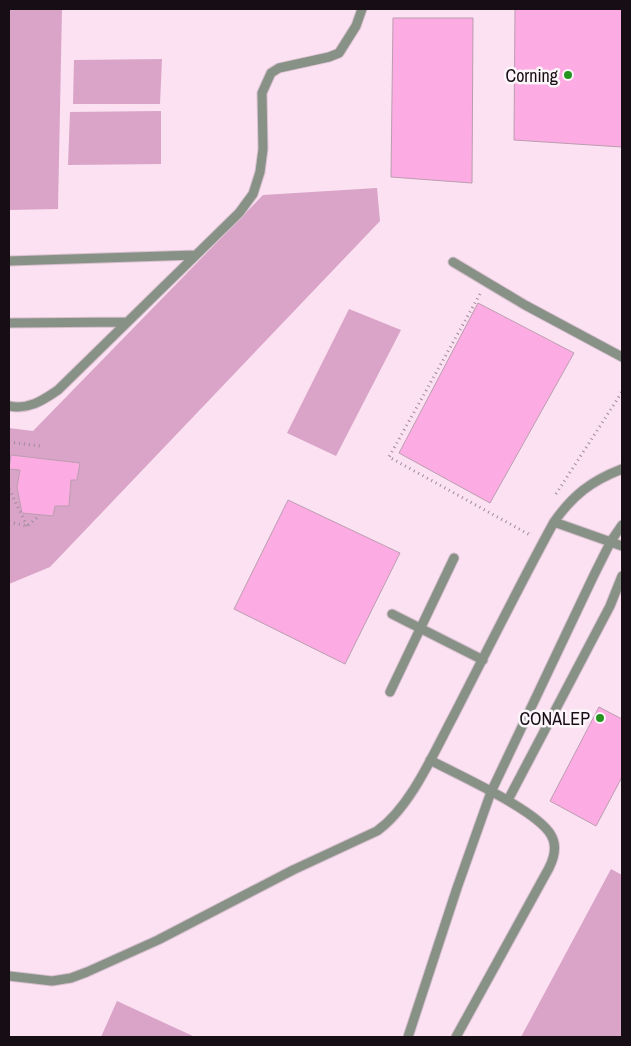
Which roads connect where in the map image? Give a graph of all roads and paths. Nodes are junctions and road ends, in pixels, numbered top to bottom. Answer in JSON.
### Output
{"nodes":[{"id":1,"x":362,"y":9,"type":"edge"},
{"id":2,"x":196,"y":255,"type":"junction"},
{"id":3,"x":9,"y":261,"type":"edge"},
{"id":4,"x":453,"y":262,"type":"dead end"},
{"id":5,"x":487,"y":298,"type":"dead end"},
{"id":6,"x":127,"y":322,"type":"junction"},
{"id":7,"x":9,"y":323,"type":"edge"},
{"id":8,"x":622,"y":357,"type":"edge"},
{"id":9,"x":622,"y":392,"type":"edge"},
{"id":10,"x":9,"y":406,"type":"edge"},
{"id":11,"x":9,"y":442,"type":"edge"},
{"id":12,"x":40,"y":446,"type":"dead end"},
{"id":13,"x":622,"y":469,"type":"edge"},
{"id":14,"x":9,"y":489,"type":"edge"},
{"id":15,"x":555,"y":496,"type":"dead end"},
{"id":16,"x":38,"y":517,"type":"dead end"},
{"id":17,"x":9,"y":522,"type":"edge"},
{"id":18,"x":554,"y":522,"type":"junction"},
{"id":19,"x":622,"y":525,"type":"edge"},
{"id":20,"x":27,"y":526,"type":"junction"},
{"id":21,"x":535,"y":528,"type":"dead end"},
{"id":22,"x":611,"y":541,"type":"junction"},
{"id":23,"x":622,"y":546,"type":"edge"},
{"id":24,"x":454,"y":558,"type":"dead end"},
{"id":25,"x":622,"y":576,"type":"edge"},
{"id":26,"x":392,"y":614,"type":"dead end"},
{"id":27,"x":420,"y":628,"type":"junction"},
{"id":28,"x":483,"y":660,"type":"junction"},
{"id":29,"x":390,"y":692,"type":"dead end"},
{"id":30,"x":430,"y":760,"type":"junction"},
{"id":31,"x":491,"y":792,"type":"junction"},
{"id":32,"x":508,"y":800,"type":"junction"},
{"id":33,"x":9,"y":976,"type":"edge"},
{"id":34,"x":408,"y":1037,"type":"edge"},
{"id":35,"x":456,"y":1037,"type":"edge"}],
"edges":[{"from":1,"to":2,"type":"lane"},
{"from":2,"to":3,"type":"lane"},
{"from":2,"to":6,"type":"lane"},
{"from":4,"to":8,"type":"lane"},
{"from":5,"to":21,"type":"path"},
{"from":6,"to":7,"type":"lane"},
{"from":6,"to":10,"type":"lane"},
{"from":9,"to":15,"type":"path"},
{"from":11,"to":12,"type":"path"},
{"from":13,"to":18,"type":"lane"},
{"from":14,"to":20,"type":"path"},
{"from":16,"to":20,"type":"path"},
{"from":17,"to":20,"type":"path"},
{"from":18,"to":22,"type":"lane"},
{"from":18,"to":28,"type":"lane"},
{"from":19,"to":22,"type":"lane"},
{"from":22,"to":23,"type":"lane"},
{"from":22,"to":31,"type":"lane"},
{"from":24,"to":27,"type":"lane"},
{"from":25,"to":32,"type":"lane"},
{"from":26,"to":27,"type":"lane"},
{"from":27,"to":28,"type":"lane"},
{"from":27,"to":29,"type":"lane"},
{"from":28,"to":30,"type":"lane"},
{"from":30,"to":31,"type":"lane"},
{"from":30,"to":33,"type":"lane"},
{"from":31,"to":32,"type":"lane"},
{"from":31,"to":34,"type":"lane"},
{"from":32,"to":35,"type":"lane"}]}
